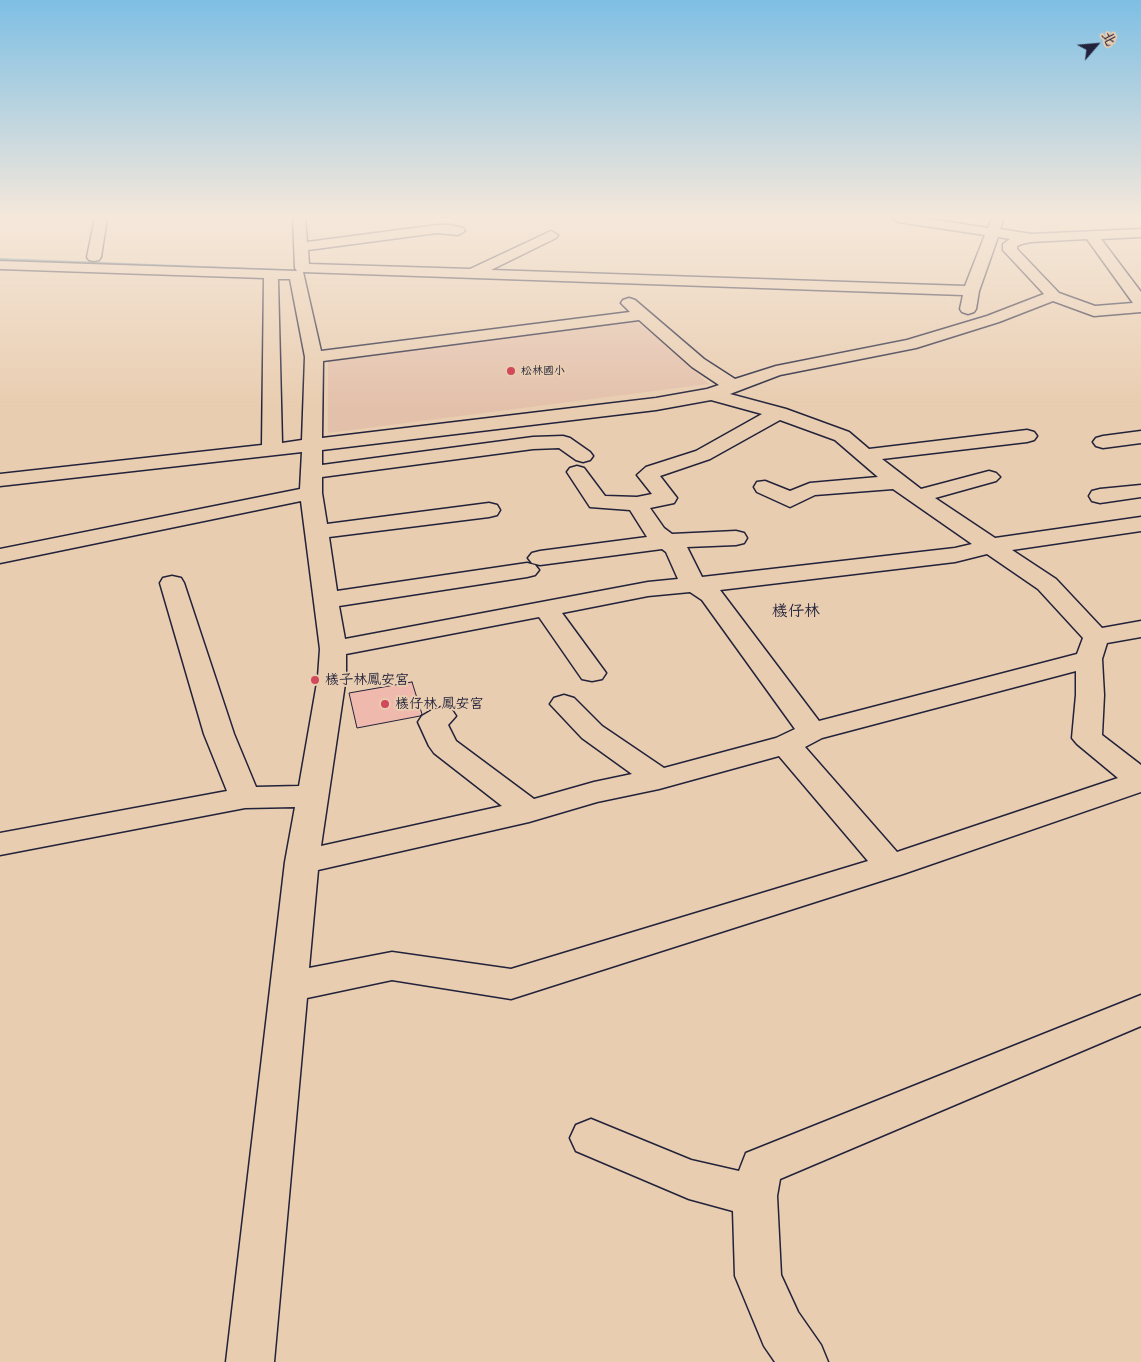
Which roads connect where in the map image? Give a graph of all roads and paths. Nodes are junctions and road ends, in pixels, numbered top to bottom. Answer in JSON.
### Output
{"nodes":[{"id":1,"x":287,"y":282,"type":"edge"},
{"id":2,"x":297,"y":282,"type":"edge"},
{"id":3,"x":600,"y":282,"type":"edge"},
{"id":4,"x":607,"y":282,"type":"junction"},
{"id":5,"x":975,"y":282,"type":"edge"},
{"id":6,"x":1041,"y":282,"type":"edge"},
{"id":7,"x":1125,"y":282,"type":"edge"},
{"id":8,"x":971,"y":291,"type":"junction"},
{"id":9,"x":1052,"y":296,"type":"junction"},
{"id":10,"x":1141,"y":303,"type":"edge"},
{"id":11,"x":1141,"y":307,"type":"edge"},
{"id":12,"x":642,"y":315,"type":"junction"},
{"id":13,"x":306,"y":316,"type":"junction"},
{"id":14,"x":272,"y":320,"type":"junction"},
{"id":15,"x":966,"y":327,"type":"junction"},
{"id":16,"x":314,"y":357,"type":"junction"},
{"id":17,"x":733,"y":386,"type":"junction"},
{"id":18,"x":711,"y":394,"type":"junction"},
{"id":19,"x":779,"y":413,"type":"junction"},
{"id":20,"x":1028,"y":436,"type":"dead end"},
{"id":21,"x":1141,"y":437,"type":"edge"},
{"id":22,"x":1103,"y":442,"type":"dead end"},
{"id":23,"x":272,"y":450,"type":"junction"},
{"id":24,"x":868,"y":455,"type":"junction"},
{"id":25,"x":312,"y":470,"type":"junction"},
{"id":26,"x":989,"y":477,"type":"dead end"},
{"id":27,"x":0,"y":480,"type":"edge"},
{"id":28,"x":897,"y":482,"type":"junction"},
{"id":29,"x":765,"y":487,"type":"dead end"},
{"id":30,"x":1141,"y":491,"type":"edge"},
{"id":31,"x":919,"y":496,"type":"junction"},
{"id":32,"x":1100,"y":496,"type":"dead end"},
{"id":33,"x":637,"y":504,"type":"junction"},
{"id":34,"x":489,"y":510,"type":"dead end"},
{"id":35,"x":1141,"y":524,"type":"edge"},
{"id":36,"x":316,"y":532,"type":"junction"},
{"id":37,"x":736,"y":538,"type":"dead end"},
{"id":38,"x":667,"y":541,"type":"junction"},
{"id":39,"x":991,"y":546,"type":"junction"},
{"id":40,"x":0,"y":556,"type":"edge"},
{"id":41,"x":172,"y":584,"type":"dead end"},
{"id":42,"x":694,"y":584,"type":"junction"},
{"id":43,"x":327,"y":600,"type":"junction"},
{"id":44,"x":547,"y":610,"type":"junction"},
{"id":45,"x":1141,"y":629,"type":"edge"},
{"id":46,"x":1092,"y":648,"type":"junction"},
{"id":47,"x":333,"y":649,"type":"junction"},
{"id":48,"x":592,"y":673,"type":"dead end"},
{"id":49,"x":564,"y":704,"type":"dead end"},
{"id":50,"x":442,"y":716,"type":"dead end"},
{"id":51,"x":799,"y":738,"type":"junction"},
{"id":52,"x":659,"y":779,"type":"junction"},
{"id":53,"x":1141,"y":781,"type":"edge"},
{"id":54,"x":314,"y":796,"type":"junction"},
{"id":55,"x":245,"y":798,"type":"junction"},
{"id":56,"x":529,"y":811,"type":"junction"},
{"id":57,"x":0,"y":844,"type":"edge"},
{"id":58,"x":302,"y":862,"type":"junction"},
{"id":59,"x":891,"y":866,"type":"junction"},
{"id":60,"x":289,"y":987,"type":"junction"},
{"id":61,"x":1141,"y":1010,"type":"edge"},
{"id":62,"x":591,"y":1138,"type":"dead end"},
{"id":63,"x":755,"y":1196,"type":"junction"},
{"id":64,"x":250,"y":1362,"type":"edge"},
{"id":65,"x":804,"y":1362,"type":"edge"}],
"edges":[{"from":1,"to":14,"type":"street"},
{"from":2,"to":13,"type":"street"},
{"from":3,"to":4,"type":"street"},
{"from":4,"to":8,"type":"street"},
{"from":4,"to":12,"type":"street"},
{"from":5,"to":8,"type":"street"},
{"from":6,"to":9,"type":"street"},
{"from":7,"to":10,"type":"street"},
{"from":8,"to":15,"type":"street"},
{"from":9,"to":11,"type":"street"},
{"from":9,"to":15,"type":"street"},
{"from":12,"to":16,"type":"street"},
{"from":12,"to":17,"type":"street"},
{"from":13,"to":14,"type":"street"},
{"from":13,"to":16,"type":"street"},
{"from":14,"to":23,"type":"street"},
{"from":15,"to":17,"type":"street"},
{"from":16,"to":25,"type":"street"},
{"from":17,"to":18,"type":"street"},
{"from":18,"to":19,"type":"street"},
{"from":18,"to":25,"type":"street"},
{"from":19,"to":24,"type":"street"},
{"from":19,"to":33,"type":"street"},
{"from":20,"to":24,"type":"street"},
{"from":21,"to":22,"type":"street"},
{"from":23,"to":25,"type":"street"},
{"from":23,"to":27,"type":"street"},
{"from":24,"to":28,"type":"street"},
{"from":25,"to":33,"type":"street"},
{"from":25,"to":36,"type":"street"},
{"from":25,"to":40,"type":"street"},
{"from":26,"to":31,"type":"street"},
{"from":28,"to":29,"type":"street"},
{"from":28,"to":31,"type":"street"},
{"from":30,"to":32,"type":"street"},
{"from":31,"to":39,"type":"street"},
{"from":33,"to":38,"type":"street"},
{"from":34,"to":36,"type":"street"},
{"from":35,"to":39,"type":"street"},
{"from":36,"to":43,"type":"street"},
{"from":37,"to":38,"type":"street"},
{"from":38,"to":42,"type":"street"},
{"from":38,"to":43,"type":"street"},
{"from":39,"to":42,"type":"street"},
{"from":39,"to":46,"type":"street"},
{"from":41,"to":55,"type":"street"},
{"from":42,"to":44,"type":"street"},
{"from":42,"to":51,"type":"street"},
{"from":43,"to":47,"type":"street"},
{"from":44,"to":47,"type":"street"},
{"from":44,"to":48,"type":"street"},
{"from":45,"to":46,"type":"street"},
{"from":46,"to":51,"type":"street"},
{"from":46,"to":53,"type":"street"},
{"from":47,"to":54,"type":"street"},
{"from":49,"to":52,"type":"street"},
{"from":50,"to":56,"type":"street"},
{"from":51,"to":52,"type":"street"},
{"from":51,"to":59,"type":"street"},
{"from":52,"to":56,"type":"street"},
{"from":53,"to":59,"type":"street"},
{"from":54,"to":55,"type":"street"},
{"from":54,"to":58,"type":"street"},
{"from":55,"to":57,"type":"street"},
{"from":56,"to":58,"type":"street"},
{"from":58,"to":60,"type":"street"},
{"from":59,"to":60,"type":"street"},
{"from":60,"to":64,"type":"street"},
{"from":61,"to":63,"type":"street"},
{"from":62,"to":63,"type":"street"},
{"from":63,"to":65,"type":"street"}]}
